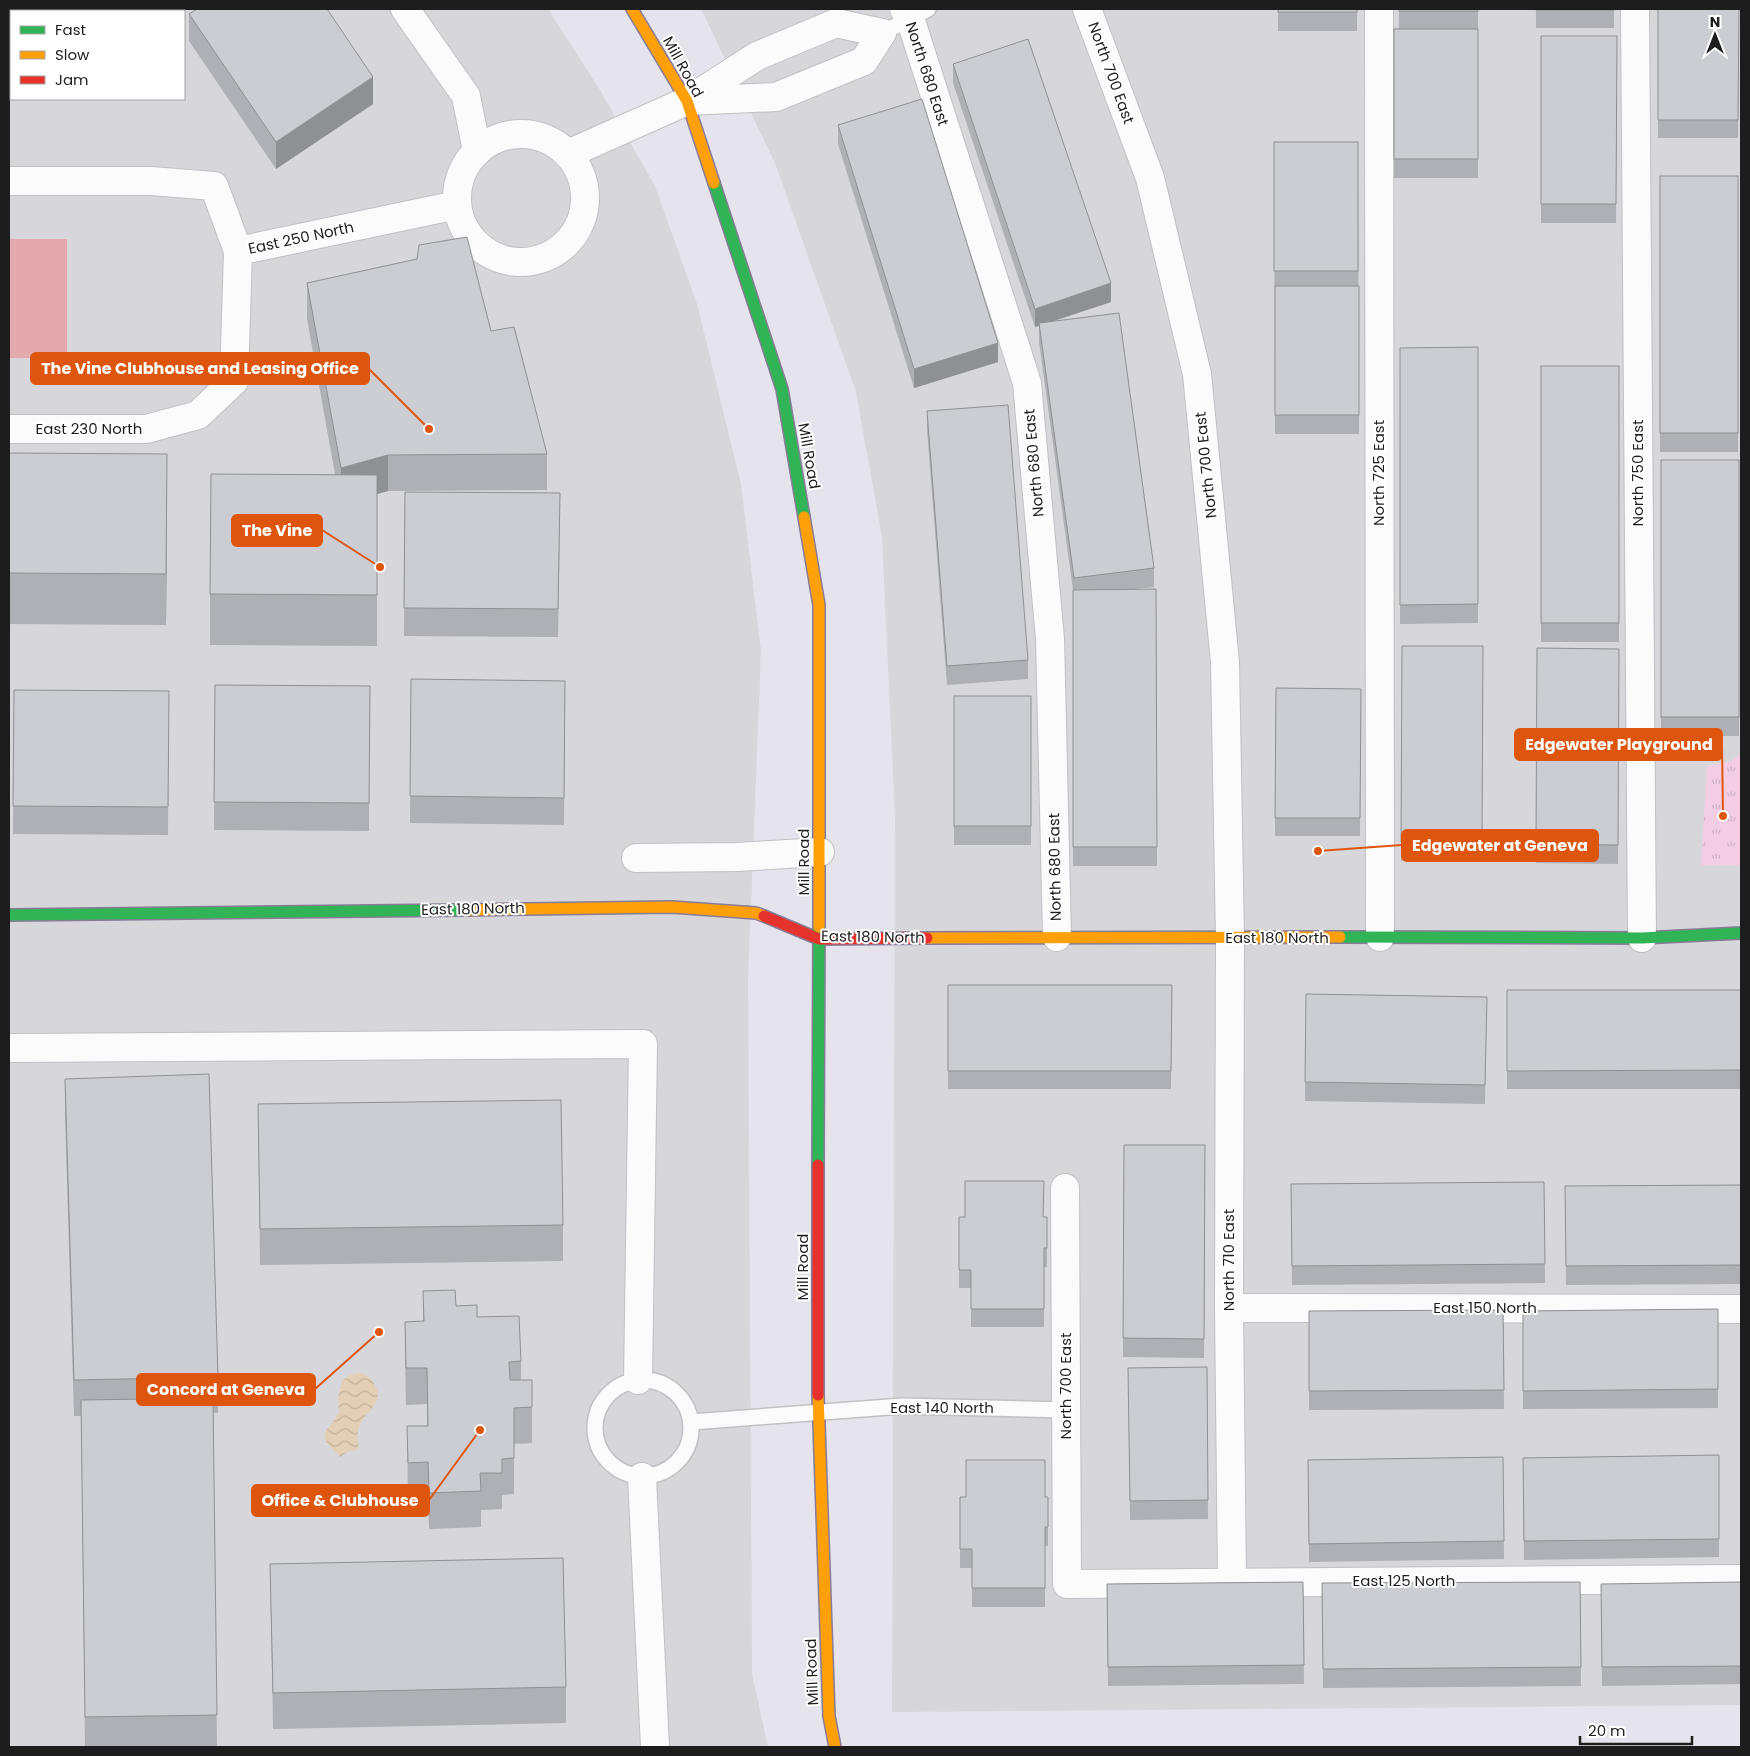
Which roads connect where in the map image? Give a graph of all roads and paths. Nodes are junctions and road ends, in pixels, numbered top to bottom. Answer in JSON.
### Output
{"nodes":[{"id":1,"x":405,"y":9,"type":"edge"},
{"id":2,"x":632,"y":9,"type":"edge"},
{"id":3,"x":1087,"y":9,"type":"edge"},
{"id":4,"x":1379,"y":9,"type":"edge"},
{"id":5,"x":1635,"y":9,"type":"edge"},
{"id":6,"x":914,"y":12,"type":"edge"},
{"id":7,"x":882,"y":33,"type":"junction"},
{"id":8,"x":687,"y":101,"type":"junction"},
{"id":9,"x":477,"y":151,"type":"junction"},
{"id":10,"x":568,"y":154,"type":"junction"},
{"id":11,"x":9,"y":181,"type":"edge"},
{"id":12,"x":457,"y":205,"type":"junction"},
{"id":13,"x":238,"y":252,"type":"junction"},
{"id":14,"x":9,"y":429,"type":"edge"},
{"id":15,"x":820,"y":852,"type":"junction"},
{"id":16,"x":636,"y":858,"type":"dead end"},
{"id":17,"x":9,"y":915,"type":"edge"},
{"id":18,"x":1741,"y":933,"type":"edge"},
{"id":19,"x":1056,"y":937,"type":"junction"},
{"id":20,"x":1380,"y":937,"type":"junction"},
{"id":21,"x":1230,"y":938,"type":"junction"},
{"id":22,"x":1642,"y":938,"type":"junction"},
{"id":23,"x":819,"y":939,"type":"junction"},
{"id":24,"x":9,"y":1048,"type":"edge"},
{"id":25,"x":1065,"y":1188,"type":"dead end"},
{"id":26,"x":1229,"y":1308,"type":"junction"},
{"id":27,"x":1741,"y":1309,"type":"edge"},
{"id":28,"x":638,"y":1380,"type":"junction"},
{"id":29,"x":1066,"y":1410,"type":"junction"},
{"id":30,"x":818,"y":1412,"type":"junction"},
{"id":31,"x":691,"y":1422,"type":"junction"},
{"id":32,"x":642,"y":1477,"type":"junction"},
{"id":33,"x":1741,"y":1580,"type":"edge"},
{"id":34,"x":1232,"y":1582,"type":"junction"},
{"id":35,"x":1068,"y":1584,"type":"joint"},
{"id":36,"x":655,"y":1747,"type":"edge"},
{"id":37,"x":835,"y":1747,"type":"edge"}],
"edges":[{"from":1,"to":9,"type":"street"},
{"from":2,"to":8,"type":"main road","name":"Mill Road"},
{"from":3,"to":21,"type":"street","name":"North 700 East"},
{"from":4,"to":20,"type":"street","name":"North 725 East"},
{"from":5,"to":22,"type":"street","name":"North 750 East"},
{"from":6,"to":7,"type":"lane"},
{"from":6,"to":19,"type":"street","name":"North 680 East"},
{"from":7,"to":8,"type":"street"},
{"from":7,"to":8,"type":"street"},
{"from":8,"to":10,"type":"street"},
{"from":8,"to":15,"type":"main road","name":"Mill Road"},
{"from":9,"to":10,"type":"street"},
{"from":9,"to":12,"type":"street"},
{"from":10,"to":12,"type":"street"},
{"from":11,"to":13,"type":"street","name":"East 250 North"},
{"from":12,"to":13,"type":"street","name":"East 250 North"},
{"from":13,"to":14,"type":"street","name":"East 230 North"},
{"from":15,"to":16,"type":"street"},
{"from":15,"to":23,"type":"main road","name":"Mill Road"},
{"from":17,"to":23,"type":"main road","name":"East 180 North"},
{"from":18,"to":22,"type":"main road","name":"East 180 North"},
{"from":19,"to":21,"type":"main road","name":"East 180 North"},
{"from":19,"to":23,"type":"main road","name":"East 180 North"},
{"from":20,"to":21,"type":"main road","name":"East 180 North"},
{"from":20,"to":22,"type":"main road","name":"East 180 North"},
{"from":21,"to":26,"type":"street","name":"North 710 East"},
{"from":23,"to":30,"type":"main road","name":"Mill Road"},
{"from":24,"to":28,"type":"street"},
{"from":25,"to":29,"type":"street","name":"North 700 East"},
{"from":26,"to":27,"type":"street","name":"East 150 North"},
{"from":26,"to":34,"type":"street","name":"North 710 East"},
{"from":28,"to":31,"type":"lane"},
{"from":28,"to":32,"type":"lane"},
{"from":29,"to":30,"type":"lane","name":"East 140 North"},
{"from":29,"to":35,"type":"street","name":"North 700 East"},
{"from":30,"to":31,"type":"lane","name":"East 140 North"},
{"from":30,"to":37,"type":"main road","name":"Mill Road"},
{"from":31,"to":32,"type":"lane"},
{"from":32,"to":36,"type":"street"},
{"from":33,"to":34,"type":"street","name":"East 125 North"},
{"from":34,"to":35,"type":"street","name":"East 125 North"}]}
